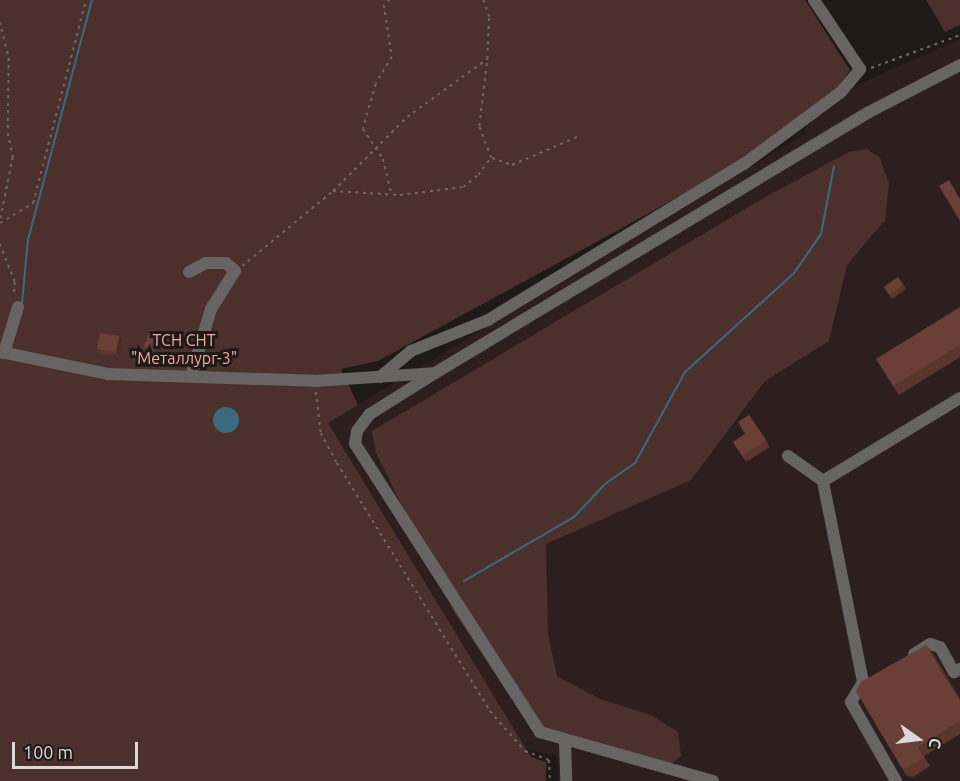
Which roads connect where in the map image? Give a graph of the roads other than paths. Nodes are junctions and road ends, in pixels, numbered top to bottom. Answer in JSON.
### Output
{"nodes":[{"id":1,"x":814,"y":0,"type":"edge"},
{"id":2,"x":960,"y":65,"type":"edge"},
{"id":3,"x":189,"y":272,"type":"dead end"},
{"id":4,"x":18,"y":307,"type":"road end"},
{"id":5,"x":2,"y":352,"type":"edge"},
{"id":6,"x":435,"y":374,"type":"junction"},
{"id":7,"x":191,"y":376,"type":"junction"},
{"id":8,"x":380,"y":377,"type":"junction"},
{"id":9,"x":960,"y":398,"type":"edge"},
{"id":10,"x":788,"y":456,"type":"dead end"},
{"id":11,"x":823,"y":481,"type":"junction"},
{"id":12,"x":901,"y":660,"type":"edge"},
{"id":13,"x":960,"y":669,"type":"edge"},
{"id":14,"x":565,"y":743,"type":"junction"},
{"id":15,"x":566,"y":781,"type":"edge"},
{"id":16,"x":713,"y":781,"type":"edge"},
{"id":17,"x":896,"y":781,"type":"edge"}],
"edges":[{"from":1,"to":8,"type":"street"},
{"from":2,"to":6,"type":"street"},
{"from":3,"to":7,"type":"street"},
{"from":4,"to":5,"type":"street"},
{"from":5,"to":7,"type":"street"},
{"from":6,"to":8,"type":"street"},
{"from":6,"to":14,"type":"street"},
{"from":7,"to":8,"type":"street"},
{"from":9,"to":11,"type":"street"},
{"from":10,"to":11,"type":"street"},
{"from":11,"to":17,"type":"street"},
{"from":12,"to":13,"type":"street"},
{"from":14,"to":15,"type":"street"},
{"from":14,"to":16,"type":"street"}]}
